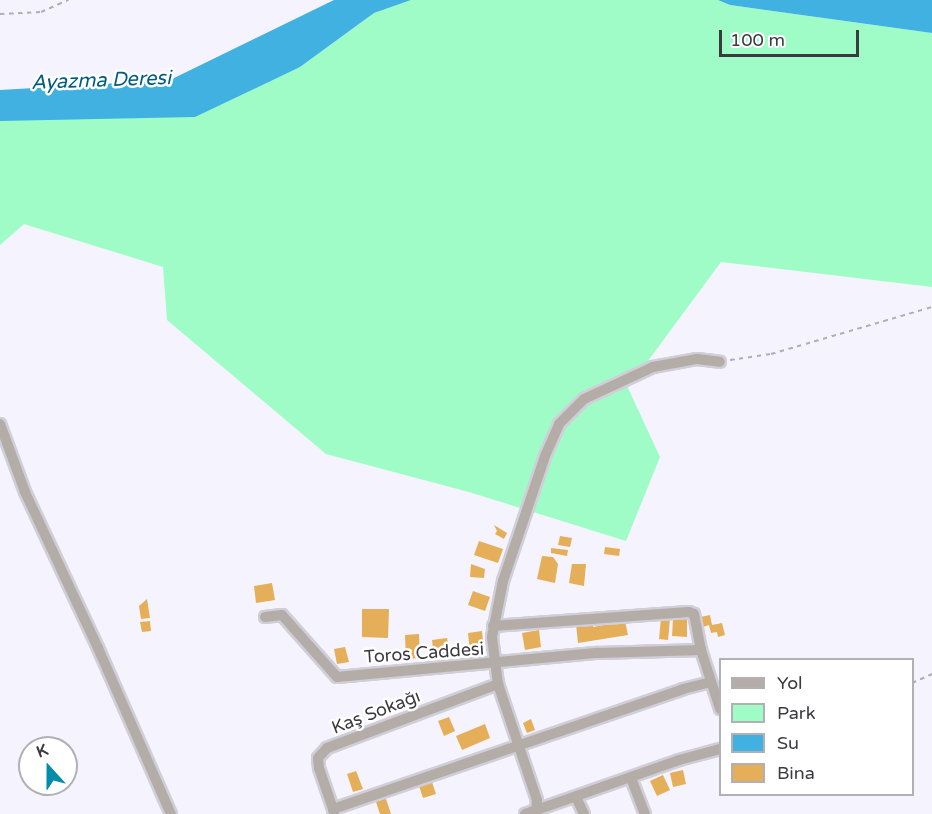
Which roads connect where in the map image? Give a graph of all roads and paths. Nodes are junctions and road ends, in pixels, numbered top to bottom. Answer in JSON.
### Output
{"nodes":[{"id":1,"x":68,"y":0,"type":"edge"},
{"id":2,"x":0,"y":14,"type":"edge"},
{"id":3,"x":932,"y":307,"type":"edge"},
{"id":4,"x":720,"y":362,"type":"joint"},
{"id":5,"x":0,"y":424,"type":"edge"},
{"id":6,"x":265,"y":617,"type":"dead end"},
{"id":7,"x":493,"y":626,"type":"junction"},
{"id":8,"x":701,"y":650,"type":"junction"},
{"id":9,"x":494,"y":663,"type":"junction"},
{"id":10,"x":932,"y":674,"type":"edge"},
{"id":11,"x":711,"y":682,"type":"junction"},
{"id":12,"x":914,"y":682,"type":"edge"},
{"id":13,"x":498,"y":684,"type":"junction"},
{"id":14,"x":719,"y":707,"type":"edge"},
{"id":15,"x":519,"y":746,"type":"junction"},
{"id":16,"x":719,"y":749,"type":"edge"},
{"id":17,"x":631,"y":778,"type":"junction"},
{"id":18,"x":576,"y":797,"type":"junction"},
{"id":19,"x":333,"y":811,"type":"edge"},
{"id":20,"x":532,"y":813,"type":"edge"},
{"id":21,"x":171,"y":814,"type":"edge"},
{"id":22,"x":584,"y":814,"type":"edge"},
{"id":23,"x":645,"y":814,"type":"edge"}],
"edges":[{"from":1,"to":2,"type":"path"},
{"from":3,"to":4,"type":"path"},
{"from":4,"to":7,"type":"street"},
{"from":5,"to":21,"type":"street"},
{"from":6,"to":9,"type":"street","name":"Toros Caddesi"},
{"from":7,"to":8,"type":"street"},
{"from":7,"to":9,"type":"street"},
{"from":8,"to":9,"type":"street"},
{"from":8,"to":11,"type":"street"},
{"from":9,"to":13,"type":"street","name":"Toros Caddesi"},
{"from":10,"to":12,"type":"path"},
{"from":11,"to":14,"type":"street"},
{"from":11,"to":15,"type":"street"},
{"from":13,"to":15,"type":"street","name":"Toros Caddesi"},
{"from":13,"to":19,"type":"street","name":"Kaş Sokağı"},
{"from":15,"to":19,"type":"street"},
{"from":15,"to":20,"type":"street","name":"Toros Caddesi"},
{"from":16,"to":17,"type":"street"},
{"from":17,"to":18,"type":"street"},
{"from":17,"to":23,"type":"street"},
{"from":18,"to":20,"type":"street"},
{"from":18,"to":22,"type":"street"}]}
